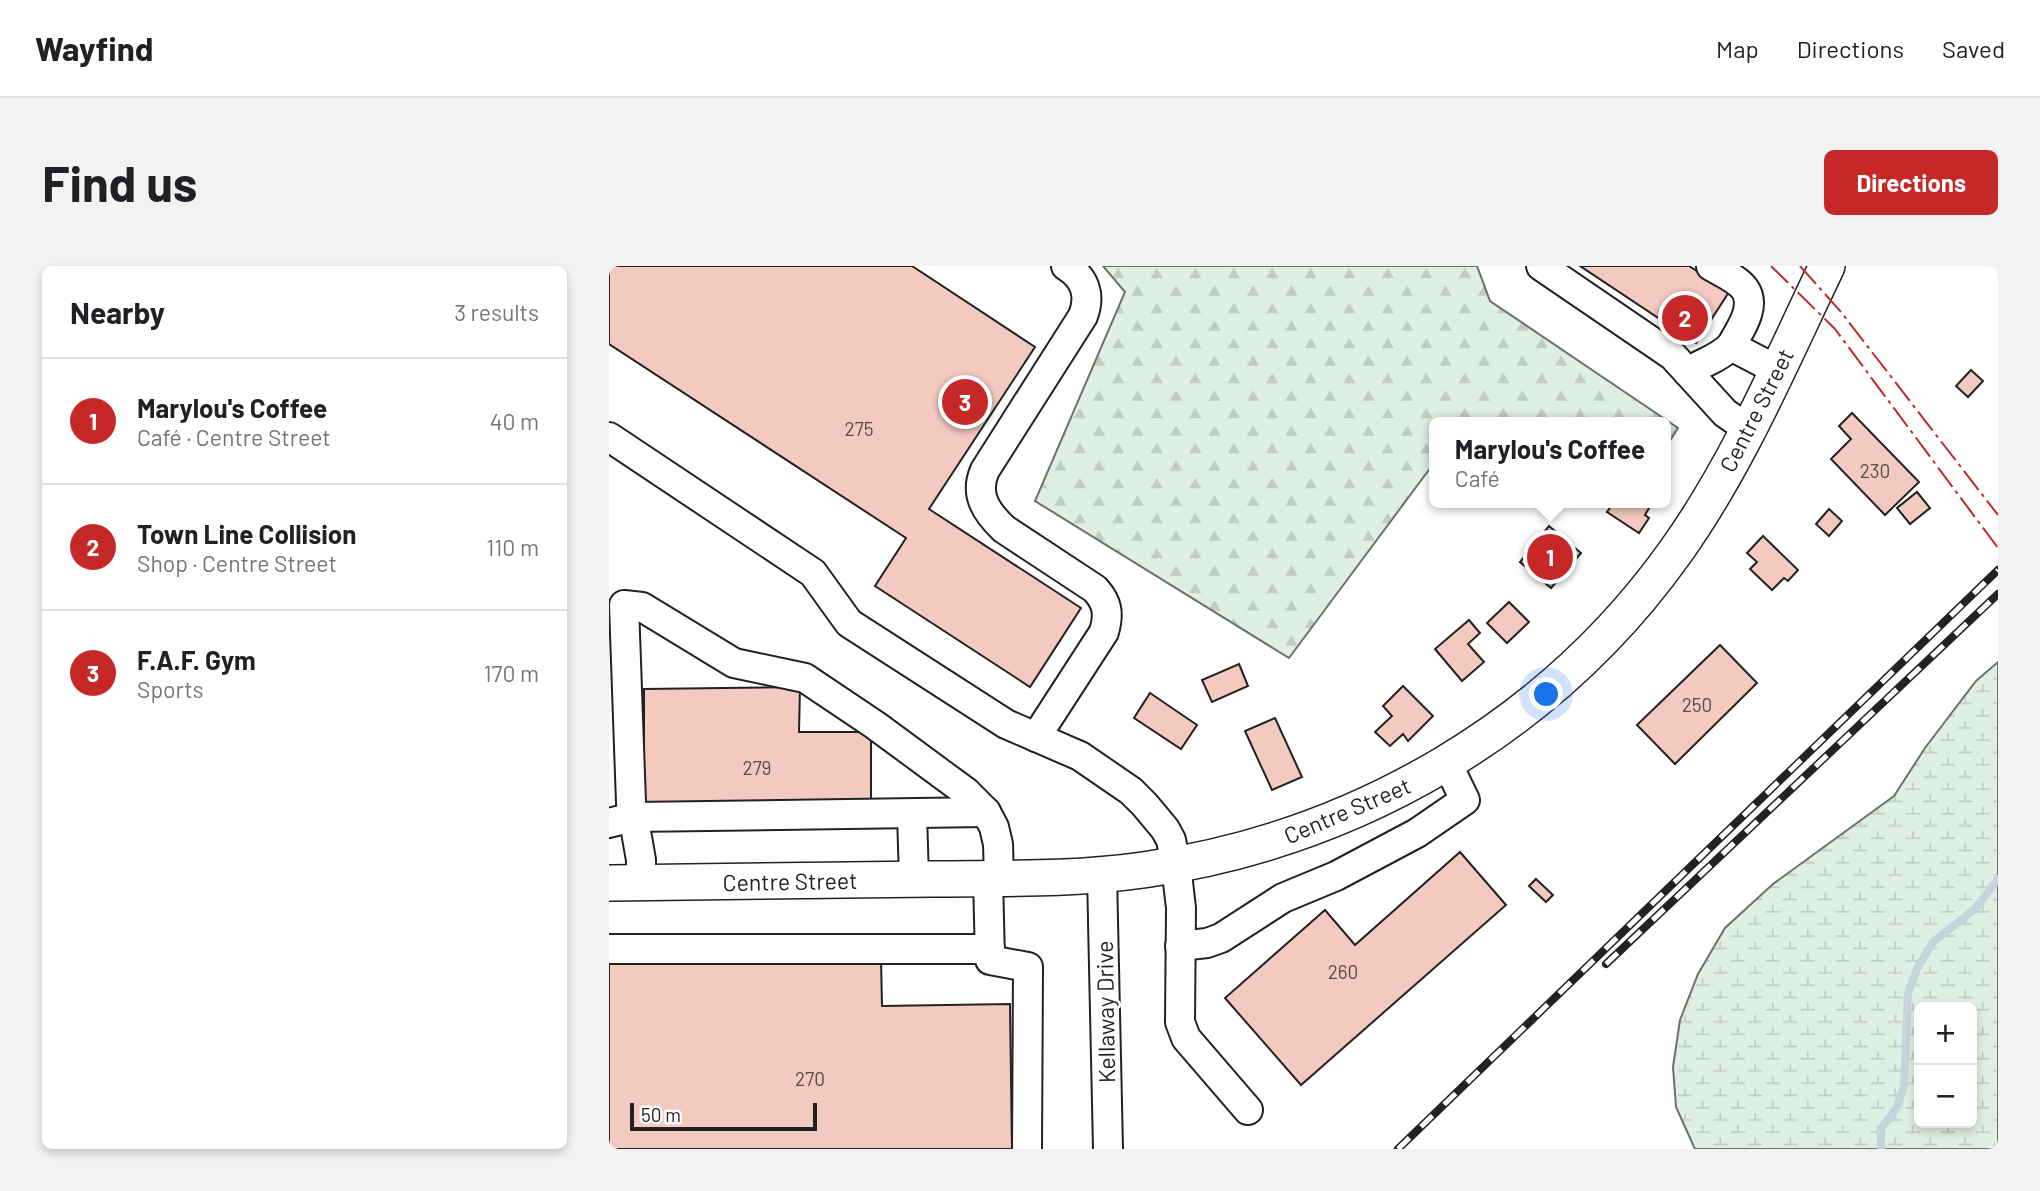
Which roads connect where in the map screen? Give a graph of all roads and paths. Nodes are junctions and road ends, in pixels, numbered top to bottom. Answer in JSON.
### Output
{"nodes":[{"id":1,"x":1066,"y":266,"type":"edge"},
{"id":2,"x":1541,"y":266,"type":"edge"},
{"id":3,"x":1711,"y":266,"type":"edge"},
{"id":4,"x":1828,"y":266,"type":"edge"},
{"id":5,"x":1731,"y":346,"type":"junction"},
{"id":6,"x":1777,"y":370,"type":"junction"},
{"id":7,"x":1688,"y":372,"type":"junction"},
{"id":8,"x":1748,"y":429,"type":"junction"},
{"id":9,"x":609,"y":437,"type":"edge"},
{"id":10,"x":617,"y":604,"type":"edge"},
{"id":11,"x":1037,"y":737,"type":"junction"},
{"id":12,"x":1447,"y":763,"type":"junction"},
{"id":13,"x":986,"y":812,"type":"junction"},
{"id":14,"x":912,"y":814,"type":"junction"},
{"id":15,"x":621,"y":820,"type":"edge"},
{"id":16,"x":1175,"y":865,"type":"junction"},
{"id":17,"x":1102,"y":875,"type":"junction"},
{"id":18,"x":993,"y":878,"type":"junction"},
{"id":19,"x":914,"y":879,"type":"junction"},
{"id":20,"x":625,"y":882,"type":"edge"},
{"id":21,"x":1179,"y":946,"type":"junction"},
{"id":22,"x":609,"y":948,"type":"edge"},
{"id":23,"x":990,"y":949,"type":"junction"},
{"id":24,"x":1248,"y":1110,"type":"dead end"},
{"id":25,"x":1027,"y":1149,"type":"edge"},
{"id":26,"x":1108,"y":1149,"type":"edge"}],
"edges":[{"from":1,"to":11,"type":"street"},
{"from":2,"to":7,"type":"street"},
{"from":3,"to":5,"type":"street"},
{"from":4,"to":6,"type":"main road","name":"Centre Street"},
{"from":5,"to":6,"type":"street"},
{"from":5,"to":7,"type":"street"},
{"from":6,"to":8,"type":"main road","name":"Centre Street"},
{"from":7,"to":8,"type":"street"},
{"from":8,"to":12,"type":"main road","name":"Centre Street"},
{"from":9,"to":11,"type":"street"},
{"from":10,"to":13,"type":"street"},
{"from":10,"to":15,"type":"street"},
{"from":11,"to":16,"type":"street"},
{"from":12,"to":16,"type":"main road","name":"Centre Street"},
{"from":12,"to":21,"type":"street"},
{"from":13,"to":14,"type":"street"},
{"from":13,"to":18,"type":"street"},
{"from":14,"to":15,"type":"street"},
{"from":14,"to":19,"type":"street"},
{"from":15,"to":20,"type":"street"},
{"from":16,"to":17,"type":"main road","name":"Centre Street"},
{"from":16,"to":21,"type":"street"},
{"from":17,"to":18,"type":"main road","name":"Centre Street"},
{"from":17,"to":26,"type":"street","name":"Kellaway Drive"},
{"from":18,"to":19,"type":"main road","name":"Centre Street"},
{"from":18,"to":23,"type":"street"},
{"from":19,"to":20,"type":"main road","name":"Centre Street"},
{"from":21,"to":24,"type":"street"},
{"from":22,"to":23,"type":"street"},
{"from":23,"to":25,"type":"street"}]}
